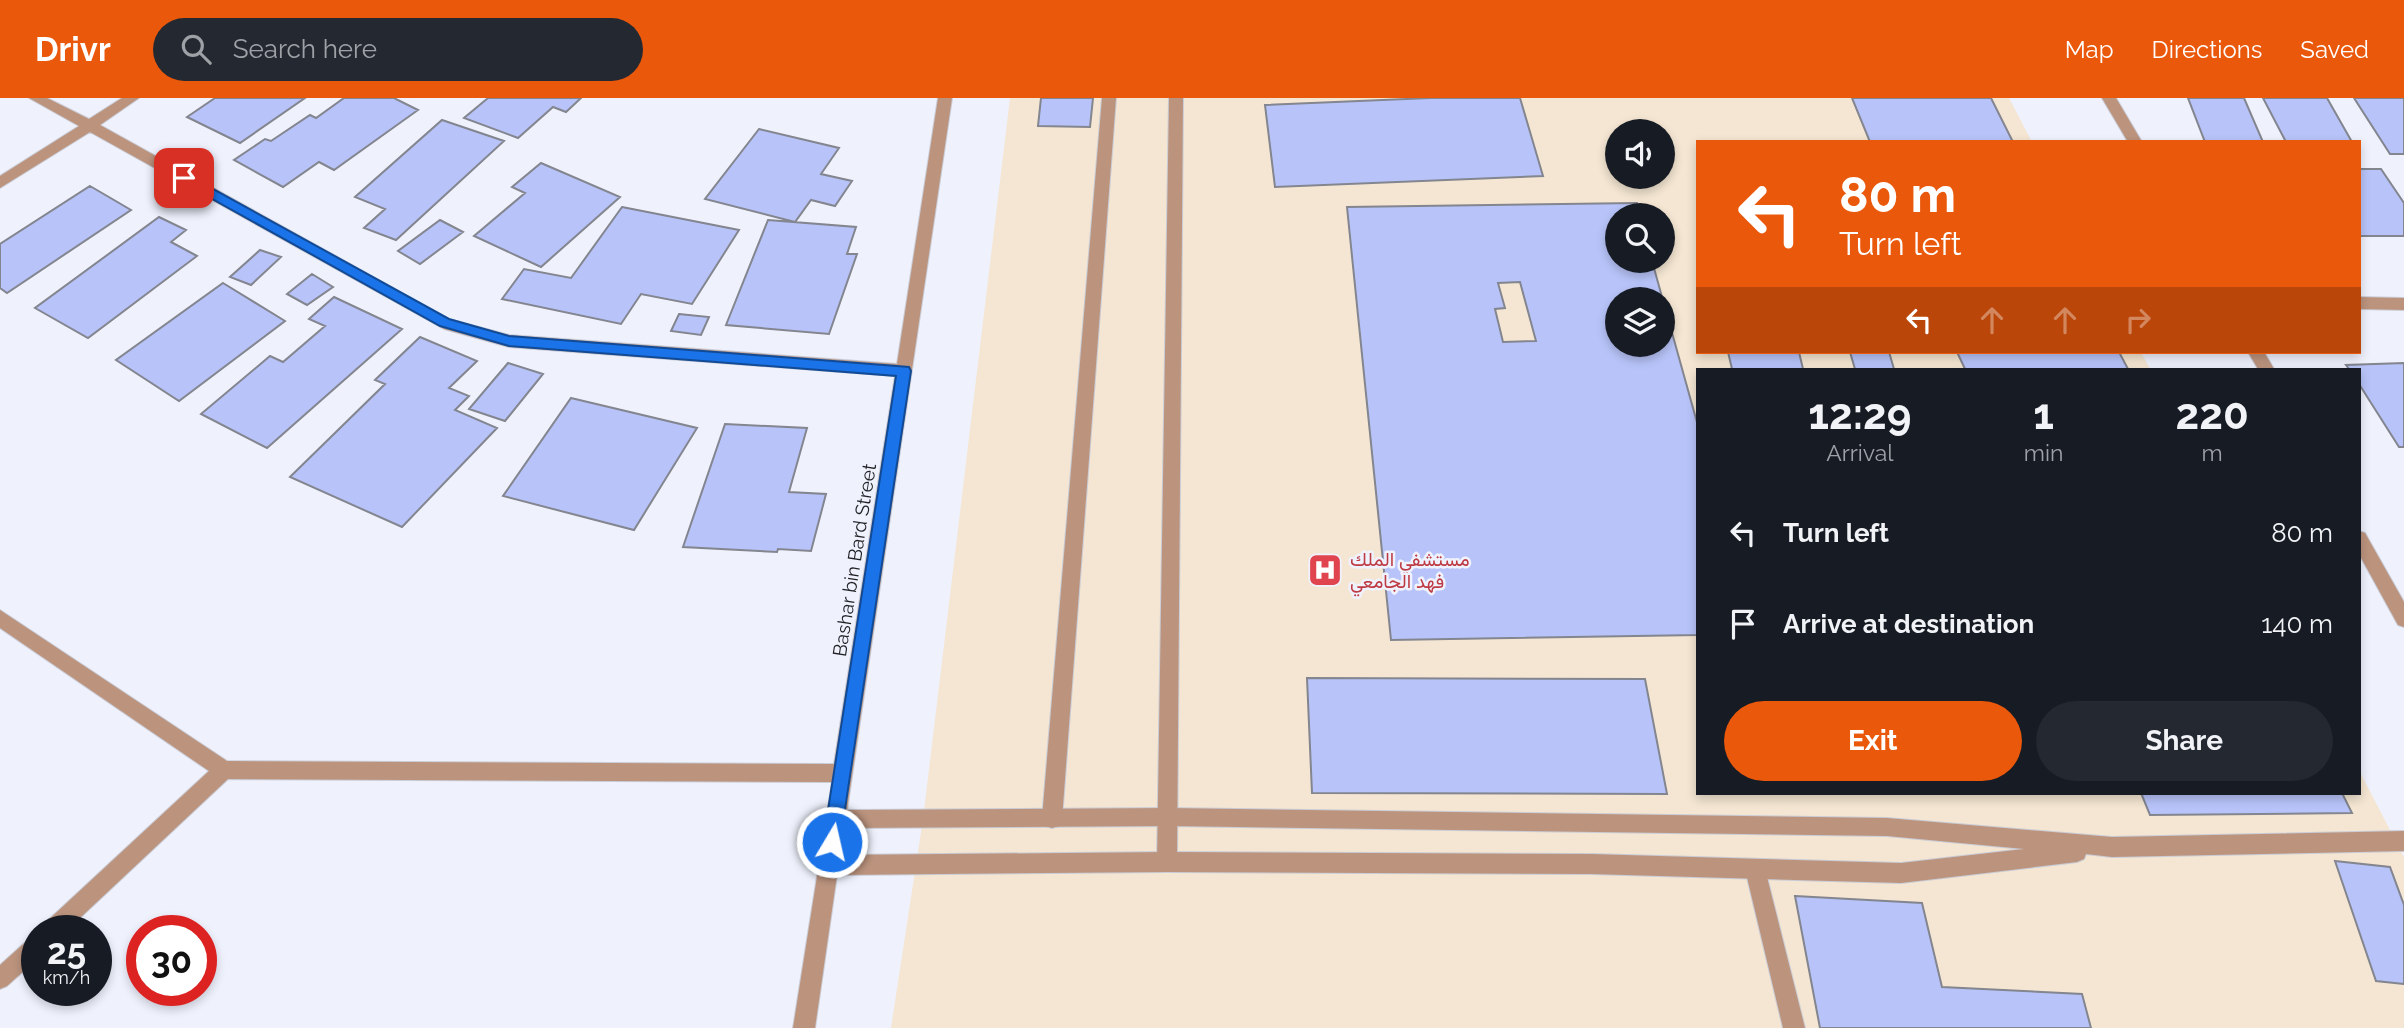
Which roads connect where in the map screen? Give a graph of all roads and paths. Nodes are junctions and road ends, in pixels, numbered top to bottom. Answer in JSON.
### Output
{"nodes":[{"id":1,"x":36,"y":98,"type":"edge"},
{"id":2,"x":132,"y":98,"type":"edge"},
{"id":3,"x":945,"y":98,"type":"edge"},
{"id":4,"x":1109,"y":98,"type":"edge"},
{"id":5,"x":1176,"y":98,"type":"edge"},
{"id":6,"x":2109,"y":98,"type":"edge"},
{"id":7,"x":89,"y":125,"type":"junction"},
{"id":8,"x":2134,"y":140,"type":"edge"},
{"id":9,"x":0,"y":183,"type":"edge"},
{"id":10,"x":2361,"y":303,"type":"edge"},
{"id":11,"x":2404,"y":304,"type":"edge"},
{"id":12,"x":904,"y":371,"type":"junction"},
{"id":13,"x":2361,"y":542,"type":"edge"},
{"id":14,"x":0,"y":618,"type":"edge"},
{"id":15,"x":2404,"y":619,"type":"edge"},
{"id":16,"x":224,"y":770,"type":"junction"},
{"id":17,"x":843,"y":773,"type":"junction"},
{"id":18,"x":1169,"y":817,"type":"junction"},
{"id":19,"x":836,"y":819,"type":"junction"},
{"id":20,"x":1052,"y":820,"type":"junction"},
{"id":21,"x":2404,"y":841,"type":"edge"},
{"id":22,"x":2112,"y":848,"type":"junction"},
{"id":23,"x":1167,"y":862,"type":"junction"},
{"id":24,"x":829,"y":865,"type":"junction"},
{"id":25,"x":1755,"y":869,"type":"junction"},
{"id":26,"x":68,"y":915,"type":"edge"},
{"id":27,"x":21,"y":960,"type":"edge"},
{"id":28,"x":0,"y":979,"type":"edge"},
{"id":29,"x":804,"y":1028,"type":"edge"},
{"id":30,"x":1794,"y":1028,"type":"edge"}],
"edges":[{"from":1,"to":7,"type":"street"},
{"from":2,"to":7,"type":"street"},
{"from":3,"to":12,"type":"street","name":"Bashar bin Bard Street"},
{"from":4,"to":20,"type":"street"},
{"from":5,"to":18,"type":"street"},
{"from":6,"to":8,"type":"street"},
{"from":7,"to":9,"type":"street"},
{"from":7,"to":12,"type":"street"},
{"from":10,"to":11,"type":"street"},
{"from":12,"to":17,"type":"street","name":"Bashar bin Bard Street"},
{"from":13,"to":15,"type":"street"},
{"from":14,"to":16,"type":"street"},
{"from":16,"to":17,"type":"street"},
{"from":16,"to":26,"type":"street"},
{"from":17,"to":19,"type":"street","name":"Bashar bin Bard Street"},
{"from":18,"to":20,"type":"street"},
{"from":18,"to":22,"type":"street"},
{"from":18,"to":23,"type":"street"},
{"from":19,"to":20,"type":"street"},
{"from":19,"to":24,"type":"street","name":"Bashar bin Bard Street"},
{"from":21,"to":22,"type":"street"},
{"from":22,"to":25,"type":"street"},
{"from":23,"to":24,"type":"street"},
{"from":23,"to":25,"type":"street"},
{"from":24,"to":29,"type":"street","name":"Bashar bin Bard Street"},
{"from":25,"to":30,"type":"street"},
{"from":27,"to":28,"type":"street"}]}
